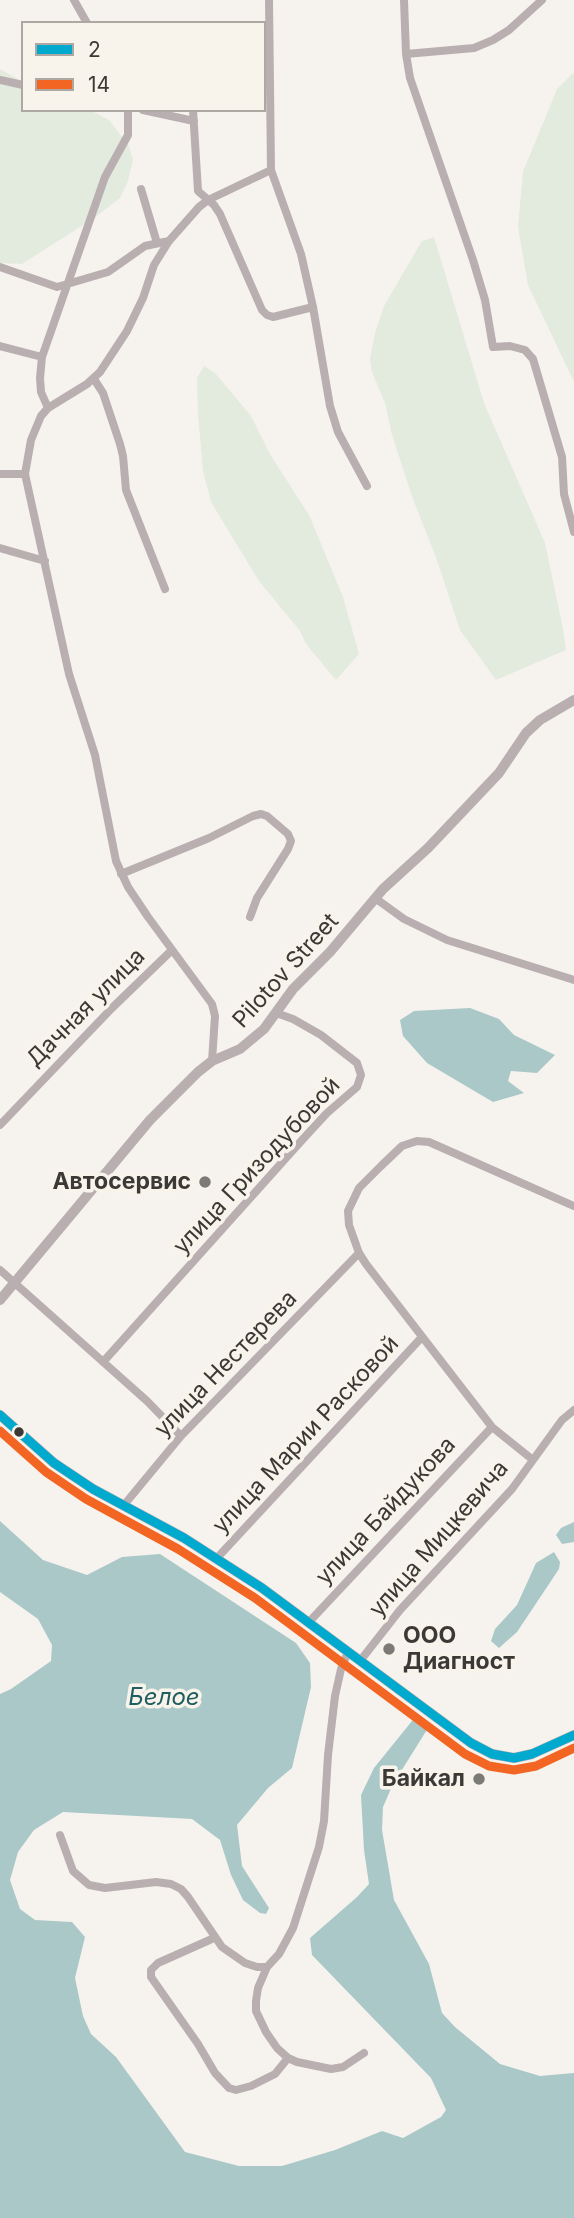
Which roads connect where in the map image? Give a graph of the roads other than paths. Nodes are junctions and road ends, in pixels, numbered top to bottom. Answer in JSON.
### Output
{"nodes":[{"id":1,"x":74,"y":0,"type":"edge"},
{"id":2,"x":269,"y":0,"type":"edge"},
{"id":3,"x":404,"y":0,"type":"edge"},
{"id":4,"x":542,"y":0,"type":"edge"},
{"id":5,"x":86,"y":21,"type":"edge"},
{"id":6,"x":406,"y":54,"type":"junction"},
{"id":7,"x":0,"y":80,"type":"edge"},
{"id":8,"x":21,"y":85,"type":"edge"},
{"id":9,"x":128,"y":112,"type":"edge"},
{"id":10,"x":152,"y":112,"type":"edge"},
{"id":11,"x":192,"y":112,"type":"edge"},
{"id":12,"x":194,"y":121,"type":"junction"},
{"id":13,"x":271,"y":170,"type":"junction"},
{"id":14,"x":141,"y":189,"type":"dead end"},
{"id":15,"x":208,"y":200,"type":"junction"},
{"id":16,"x":169,"y":241,"type":"junction"},
{"id":17,"x":158,"y":243,"type":"junction"},
{"id":18,"x":0,"y":267,"type":"edge"},
{"id":19,"x":66,"y":285,"type":"junction"},
{"id":20,"x":313,"y":307,"type":"junction"},
{"id":21,"x":0,"y":346,"type":"edge"},
{"id":22,"x":42,"y":357,"type":"junction"},
{"id":23,"x":94,"y":379,"type":"junction"},
{"id":24,"x":48,"y":408,"type":"junction"},
{"id":25,"x":0,"y":474,"type":"edge"},
{"id":26,"x":25,"y":474,"type":"junction"},
{"id":27,"x":367,"y":486,"type":"dead end"},
{"id":28,"x":574,"y":532,"type":"edge"},
{"id":29,"x":0,"y":548,"type":"edge"},
{"id":30,"x":45,"y":561,"type":"junction"},
{"id":31,"x":165,"y":589,"type":"dead end"},
{"id":32,"x":574,"y":700,"type":"edge"},
{"id":33,"x":121,"y":874,"type":"junction"},
{"id":34,"x":375,"y":898,"type":"junction"},
{"id":35,"x":250,"y":917,"type":"dead end"},
{"id":36,"x":172,"y":950,"type":"junction"},
{"id":37,"x":574,"y":980,"type":"edge"},
{"id":38,"x":276,"y":1013,"type":"junction"},
{"id":39,"x":212,"y":1061,"type":"junction"},
{"id":40,"x":0,"y":1125,"type":"edge"},
{"id":41,"x":574,"y":1206,"type":"edge"},
{"id":42,"x":359,"y":1252,"type":"junction"},
{"id":43,"x":0,"y":1270,"type":"edge"},
{"id":44,"x":15,"y":1283,"type":"junction"},
{"id":45,"x":0,"y":1300,"type":"edge"},
{"id":46,"x":422,"y":1337,"type":"junction"},
{"id":47,"x":103,"y":1362,"type":"junction"},
{"id":48,"x":574,"y":1410,"type":"edge"},
{"id":49,"x":0,"y":1415,"type":"edge"},
{"id":50,"x":492,"y":1426,"type":"junction"},
{"id":51,"x":181,"y":1436,"type":"junction"},
{"id":52,"x":533,"y":1460,"type":"junction"},
{"id":53,"x":124,"y":1505,"type":"junction"},
{"id":54,"x":218,"y":1558,"type":"junction"},
{"id":55,"x":309,"y":1622,"type":"junction"},
{"id":56,"x":348,"y":1652,"type":"junction"},
{"id":57,"x":360,"y":1661,"type":"junction"},
{"id":58,"x":574,"y":1735,"type":"edge"},
{"id":59,"x":60,"y":1835,"type":"dead end"},
{"id":60,"x":214,"y":1938,"type":"junction"},
{"id":61,"x":267,"y":1967,"type":"junction"},
{"id":62,"x":364,"y":2053,"type":"dead end"},
{"id":63,"x":288,"y":2058,"type":"junction"}],
"edges":[{"from":1,"to":5,"type":"street"},
{"from":2,"to":13,"type":"street"},
{"from":3,"to":6,"type":"street"},
{"from":4,"to":6,"type":"street"},
{"from":6,"to":28,"type":"street"},
{"from":7,"to":8,"type":"street"},
{"from":9,"to":19,"type":"street"},
{"from":10,"to":12,"type":"street"},
{"from":11,"to":12,"type":"street"},
{"from":12,"to":15,"type":"street"},
{"from":13,"to":15,"type":"street"},
{"from":13,"to":20,"type":"street"},
{"from":14,"to":17,"type":"street"},
{"from":15,"to":16,"type":"street"},
{"from":15,"to":20,"type":"street"},
{"from":16,"to":17,"type":"street"},
{"from":16,"to":23,"type":"street"},
{"from":17,"to":19,"type":"street"},
{"from":18,"to":19,"type":"street"},
{"from":19,"to":22,"type":"street"},
{"from":20,"to":27,"type":"street"},
{"from":21,"to":22,"type":"street"},
{"from":22,"to":24,"type":"street"},
{"from":23,"to":24,"type":"street"},
{"from":23,"to":31,"type":"street"},
{"from":24,"to":26,"type":"street"},
{"from":25,"to":26,"type":"street"},
{"from":26,"to":30,"type":"street"},
{"from":29,"to":30,"type":"street"},
{"from":30,"to":33,"type":"street"},
{"from":32,"to":34,"type":"street","name":"Pilotov Street"},
{"from":33,"to":35,"type":"street"},
{"from":33,"to":36,"type":"street"},
{"from":34,"to":37,"type":"street"},
{"from":34,"to":38,"type":"street","name":"Pilotov Street"},
{"from":36,"to":39,"type":"street"},
{"from":36,"to":40,"type":"street","name":"Дачная улица"},
{"from":38,"to":39,"type":"street","name":"Pilotov Street"},
{"from":38,"to":47,"type":"street","name":"улица Гризодубовой"},
{"from":39,"to":44,"type":"street","name":"Pilotov Street"},
{"from":41,"to":42,"type":"street"},
{"from":42,"to":46,"type":"street"},
{"from":42,"to":51,"type":"street","name":"улица Нестерева"},
{"from":43,"to":44,"type":"street"},
{"from":44,"to":45,"type":"street","name":"Pilotov Street"},
{"from":44,"to":47,"type":"street"},
{"from":46,"to":50,"type":"street"},
{"from":46,"to":54,"type":"street","name":"улица Марии Расковой"},
{"from":47,"to":51,"type":"street"},
{"from":48,"to":52,"type":"street","name":"улица Мицкевича"},
{"from":49,"to":53,"type":"street"},
{"from":50,"to":52,"type":"street"},
{"from":50,"to":55,"type":"street","name":"улица Байдукова"},
{"from":51,"to":53,"type":"street","name":"улица Нестерева"},
{"from":52,"to":57,"type":"street","name":"улица Мицкевича"},
{"from":53,"to":54,"type":"street"},
{"from":54,"to":55,"type":"street"},
{"from":55,"to":56,"type":"street"},
{"from":56,"to":57,"type":"street"},
{"from":56,"to":61,"type":"street"},
{"from":57,"to":58,"type":"street"},
{"from":59,"to":60,"type":"street"},
{"from":60,"to":61,"type":"street"},
{"from":60,"to":63,"type":"street"},
{"from":61,"to":63,"type":"street"},
{"from":62,"to":63,"type":"street"}]}
